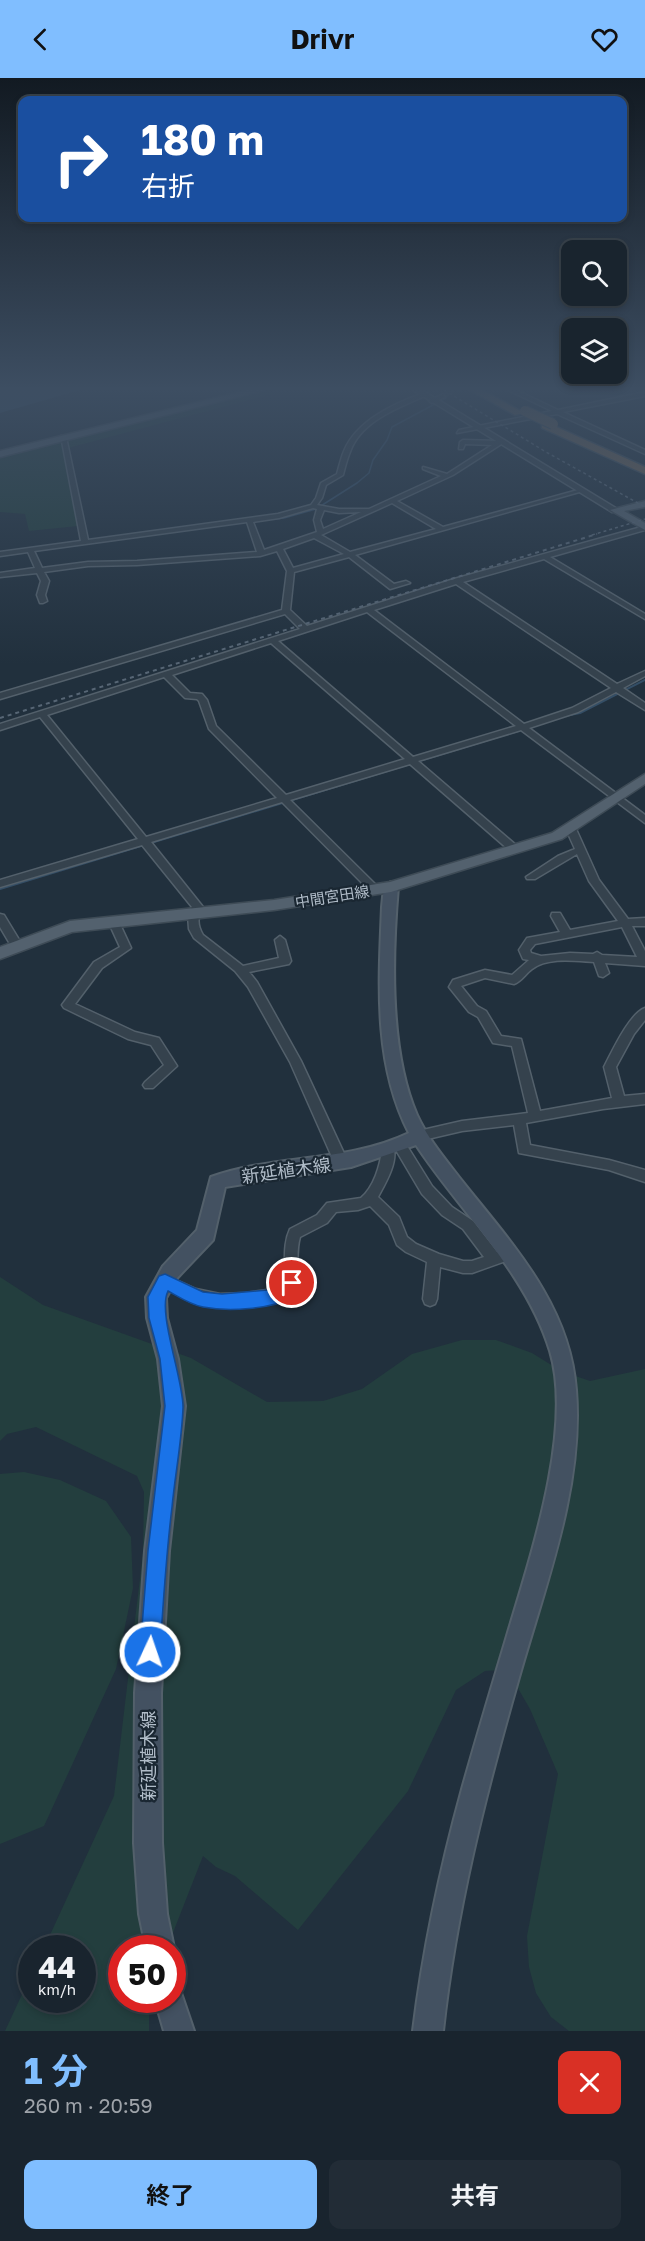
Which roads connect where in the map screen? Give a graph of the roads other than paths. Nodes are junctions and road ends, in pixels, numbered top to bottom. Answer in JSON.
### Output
{"nodes":[{"id":1,"x":72,"y":481,"type":"edge"},
{"id":2,"x":328,"y":481,"type":"edge"},
{"id":3,"x":436,"y":481,"type":"edge"},
{"id":4,"x":565,"y":481,"type":"edge"},
{"id":5,"x":580,"y":490,"type":"junction"},
{"id":6,"x":392,"y":501,"type":"junction"},
{"id":7,"x":645,"y":504,"type":"edge"},
{"id":8,"x":317,"y":507,"type":"junction"},
{"id":9,"x":372,"y":510,"type":"junction"},
{"id":10,"x":615,"y":510,"type":"junction"},
{"id":11,"x":249,"y":519,"type":"junction"},
{"id":12,"x":645,"y":527,"type":"edge"},
{"id":13,"x":442,"y":529,"type":"junction"},
{"id":14,"x":318,"y":534,"type":"junction"},
{"id":15,"x":85,"y":542,"type":"junction"},
{"id":16,"x":279,"y":548,"type":"junction"},
{"id":17,"x":30,"y":550,"type":"junction"},
{"id":18,"x":261,"y":553,"type":"junction"},
{"id":19,"x":0,"y":554,"type":"edge"},
{"id":20,"x":350,"y":555,"type":"junction"},
{"id":21,"x":544,"y":556,"type":"junction"},
{"id":22,"x":41,"y":570,"type":"junction"},
{"id":23,"x":291,"y":572,"type":"junction"},
{"id":24,"x":0,"y":575,"type":"edge"},
{"id":25,"x":457,"y":581,"type":"junction"},
{"id":26,"x":406,"y":583,"type":"dead end"},
{"id":27,"x":43,"y":601,"type":"dead end"},
{"id":28,"x":369,"y":610,"type":"junction"},
{"id":29,"x":286,"y":611,"type":"junction"},
{"id":30,"x":645,"y":617,"type":"edge"},
{"id":31,"x":306,"y":630,"type":"junction"},
{"id":32,"x":273,"y":641,"type":"junction"},
{"id":33,"x":645,"y":673,"type":"edge"},
{"id":34,"x":167,"y":675,"type":"junction"},
{"id":35,"x":617,"y":688,"type":"junction"},
{"id":36,"x":0,"y":696,"type":"edge"},
{"id":37,"x":645,"y":707,"type":"edge"},
{"id":38,"x":42,"y":714,"type":"junction"},
{"id":39,"x":0,"y":727,"type":"edge"},
{"id":40,"x":523,"y":727,"type":"junction"},
{"id":41,"x":412,"y":762,"type":"junction"},
{"id":42,"x":645,"y":778,"type":"edge"},
{"id":43,"x":285,"y":799,"type":"junction"},
{"id":44,"x":616,"y":799,"type":"junction"},
{"id":45,"x":645,"y":820,"type":"edge"},
{"id":46,"x":571,"y":829,"type":"junction"},
{"id":47,"x":144,"y":841,"type":"junction"},
{"id":48,"x":513,"y":848,"type":"junction"},
{"id":49,"x":581,"y":850,"type":"junction"},
{"id":50,"x":531,"y":877,"type":"dead end"},
{"id":51,"x":0,"y":884,"type":"edge"},
{"id":52,"x":391,"y":887,"type":"junction"},
{"id":53,"x":374,"y":889,"type":"junction"},
{"id":54,"x":193,"y":915,"type":"junction"},
{"id":55,"x":556,"y":916,"type":"dead end"},
{"id":56,"x":0,"y":918,"type":"edge"},
{"id":57,"x":625,"y":922,"type":"junction"},
{"id":58,"x":645,"y":922,"type":"edge"},
{"id":59,"x":114,"y":923,"type":"junction"},
{"id":60,"x":568,"y":934,"type":"junction"},
{"id":61,"x":280,"y":940,"type":"dead end"},
{"id":62,"x":17,"y":946,"type":"junction"},
{"id":63,"x":0,"y":953,"type":"edge"},
{"id":64,"x":597,"y":956,"type":"junction"},
{"id":65,"x":542,"y":960,"type":"junction"},
{"id":66,"x":645,"y":961,"type":"edge"},
{"id":67,"x":241,"y":970,"type":"junction"},
{"id":68,"x":603,"y":973,"type":"dead end"},
{"id":69,"x":645,"y":1012,"type":"edge"},
{"id":70,"x":149,"y":1085,"type":"dead end"},
{"id":71,"x":645,"y":1099,"type":"edge"},
{"id":72,"x":619,"y":1100,"type":"junction"},
{"id":73,"x":535,"y":1117,"type":"junction"},
{"id":74,"x":519,"y":1120,"type":"junction"},
{"id":75,"x":402,"y":1144,"type":"junction"},
{"id":76,"x":340,"y":1162,"type":"junction"},
{"id":77,"x":645,"y":1176,"type":"edge"},
{"id":78,"x":370,"y":1198,"type":"junction"},
{"id":79,"x":501,"y":1257,"type":"junction"},
{"id":80,"x":434,"y":1258,"type":"junction"},
{"id":81,"x":165,"y":1281,"type":"junction"},
{"id":82,"x":430,"y":1299,"type":"dead end"},
{"id":83,"x":157,"y":1935,"type":"edge"},
{"id":84,"x":174,"y":2013,"type":"edge"},
{"id":85,"x":179,"y":2031,"type":"edge"},
{"id":86,"x":428,"y":2031,"type":"edge"}],
"edges":[{"from":1,"to":15,"type":"street"},
{"from":2,"to":8,"type":"street"},
{"from":3,"to":6,"type":"street"},
{"from":4,"to":5,"type":"street"},
{"from":5,"to":10,"type":"street"},
{"from":5,"to":13,"type":"street"},
{"from":6,"to":9,"type":"street"},
{"from":6,"to":13,"type":"street"},
{"from":7,"to":10,"type":"main road"},
{"from":8,"to":9,"type":"street"},
{"from":8,"to":11,"type":"street"},
{"from":8,"to":14,"type":"street"},
{"from":9,"to":14,"type":"street"},
{"from":10,"to":12,"type":"main road"},
{"from":11,"to":15,"type":"street"},
{"from":11,"to":18,"type":"street"},
{"from":12,"to":21,"type":"street"},
{"from":13,"to":20,"type":"street"},
{"from":14,"to":16,"type":"street"},
{"from":14,"to":20,"type":"street"},
{"from":15,"to":17,"type":"street"},
{"from":16,"to":18,"type":"street"},
{"from":16,"to":23,"type":"street"},
{"from":17,"to":19,"type":"street"},
{"from":17,"to":22,"type":"street"},
{"from":18,"to":22,"type":"street"},
{"from":20,"to":23,"type":"street"},
{"from":20,"to":26,"type":"street"},
{"from":21,"to":25,"type":"street"},
{"from":21,"to":30,"type":"street"},
{"from":22,"to":24,"type":"street"},
{"from":22,"to":27,"type":"street"},
{"from":23,"to":29,"type":"street"},
{"from":25,"to":28,"type":"street"},
{"from":25,"to":35,"type":"street"},
{"from":28,"to":31,"type":"street"},
{"from":28,"to":40,"type":"street"},
{"from":29,"to":31,"type":"street"},
{"from":29,"to":36,"type":"street"},
{"from":31,"to":32,"type":"street"},
{"from":32,"to":34,"type":"street"},
{"from":32,"to":41,"type":"street"},
{"from":33,"to":35,"type":"street"},
{"from":34,"to":38,"type":"street"},
{"from":34,"to":43,"type":"street"},
{"from":35,"to":37,"type":"street"},
{"from":35,"to":40,"type":"street"},
{"from":38,"to":39,"type":"street"},
{"from":38,"to":47,"type":"street"},
{"from":40,"to":41,"type":"street"},
{"from":40,"to":44,"type":"street"},
{"from":41,"to":43,"type":"street"},
{"from":41,"to":48,"type":"street"},
{"from":42,"to":44,"type":"main road","name":"中間宮田線"},
{"from":43,"to":47,"type":"street"},
{"from":43,"to":53,"type":"street"},
{"from":44,"to":45,"type":"street"},
{"from":44,"to":46,"type":"main road","name":"中間宮田線"},
{"from":46,"to":48,"type":"main road","name":"中間宮田線"},
{"from":46,"to":49,"type":"street"},
{"from":47,"to":51,"type":"street"},
{"from":47,"to":54,"type":"street"},
{"from":48,"to":52,"type":"main road","name":"中間宮田線"},
{"from":49,"to":50,"type":"street"},
{"from":49,"to":57,"type":"street"},
{"from":52,"to":53,"type":"main road","name":"中間宮田線"},
{"from":52,"to":75,"type":"main road"},
{"from":53,"to":54,"type":"main road","name":"中間宮田線"},
{"from":54,"to":59,"type":"main road","name":"中間宮田線"},
{"from":54,"to":67,"type":"street"},
{"from":55,"to":60,"type":"street"},
{"from":56,"to":62,"type":"street"},
{"from":57,"to":58,"type":"street"},
{"from":57,"to":60,"type":"street"},
{"from":57,"to":66,"type":"street"},
{"from":59,"to":62,"type":"main road","name":"中間宮田線"},
{"from":59,"to":70,"type":"street"},
{"from":60,"to":65,"type":"street"},
{"from":61,"to":67,"type":"street"},
{"from":62,"to":63,"type":"main road","name":"中間宮田線"},
{"from":64,"to":65,"type":"street"},
{"from":64,"to":66,"type":"street"},
{"from":64,"to":68,"type":"street"},
{"from":65,"to":73,"type":"street"},
{"from":67,"to":76,"type":"street"},
{"from":69,"to":72,"type":"street"},
{"from":71,"to":72,"type":"street"},
{"from":72,"to":73,"type":"street"},
{"from":73,"to":74,"type":"street"},
{"from":74,"to":75,"type":"street"},
{"from":74,"to":77,"type":"street"},
{"from":75,"to":76,"type":"main road","name":"新延植木線"},
{"from":75,"to":78,"type":"street"},
{"from":75,"to":79,"type":"main road"},
{"from":76,"to":81,"type":"main road","name":"新延植木線"},
{"from":78,"to":80,"type":"street"},
{"from":78,"to":81,"type":"street"},
{"from":79,"to":80,"type":"street"},
{"from":79,"to":86,"type":"main road"},
{"from":80,"to":82,"type":"street"},
{"from":81,"to":83,"type":"main road","name":"新延植木線"},
{"from":84,"to":85,"type":"main road"}]}
